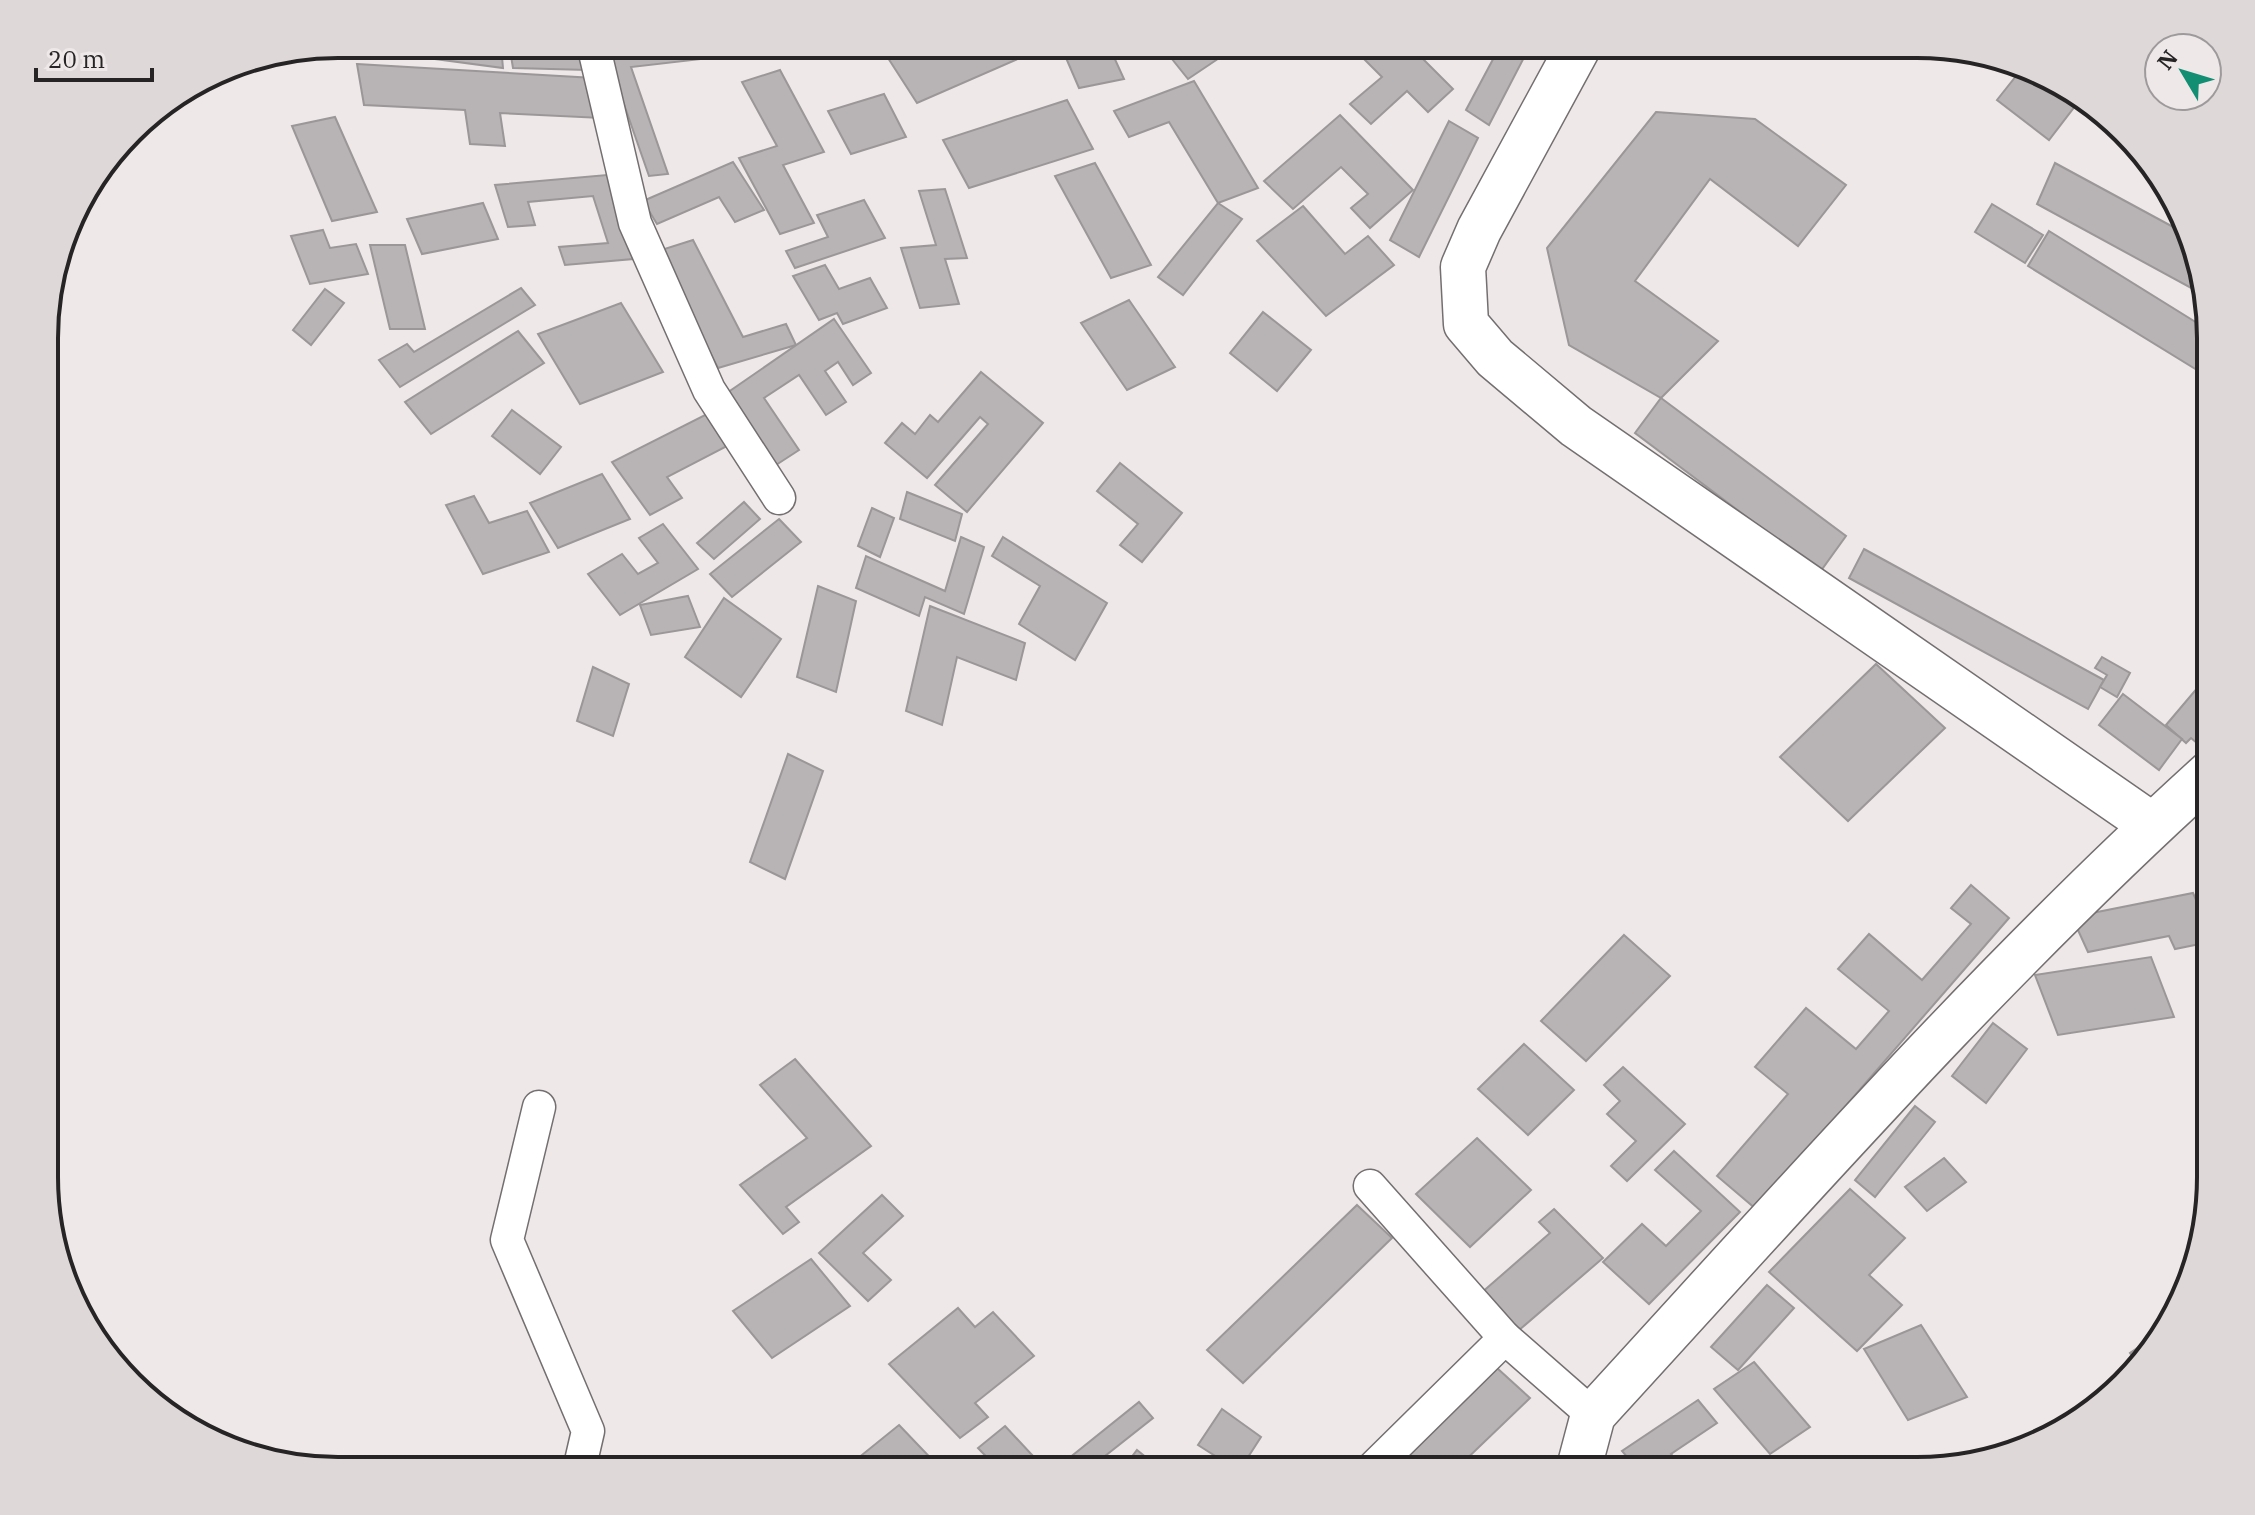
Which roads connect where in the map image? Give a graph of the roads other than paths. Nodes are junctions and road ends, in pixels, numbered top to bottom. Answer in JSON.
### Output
{"nodes":[{"id":1,"x":596,"y":58,"type":"edge"},
{"id":2,"x":1572,"y":58,"type":"edge"},
{"id":3,"x":779,"y":498,"type":"dead end"},
{"id":4,"x":2196,"y":786,"type":"edge"},
{"id":5,"x":2152,"y":825,"type":"junction"},
{"id":6,"x":539,"y":1107,"type":"dead end"},
{"id":7,"x":1370,"y":1186,"type":"dead end"},
{"id":8,"x":1505,"y":1338,"type":"junction"},
{"id":9,"x":1593,"y":1415,"type":"junction"},
{"id":10,"x":1385,"y":1456,"type":"edge"},
{"id":11,"x":1583,"y":1456,"type":"edge"},
{"id":12,"x":582,"y":1457,"type":"edge"}],
"edges":[{"from":1,"to":3,"type":"street"},
{"from":2,"to":5,"type":"street"},
{"from":4,"to":5,"type":"street"},
{"from":5,"to":9,"type":"street"},
{"from":6,"to":12,"type":"street"},
{"from":7,"to":8,"type":"street"},
{"from":8,"to":9,"type":"street"},
{"from":8,"to":10,"type":"street"},
{"from":9,"to":11,"type":"street"}]}
